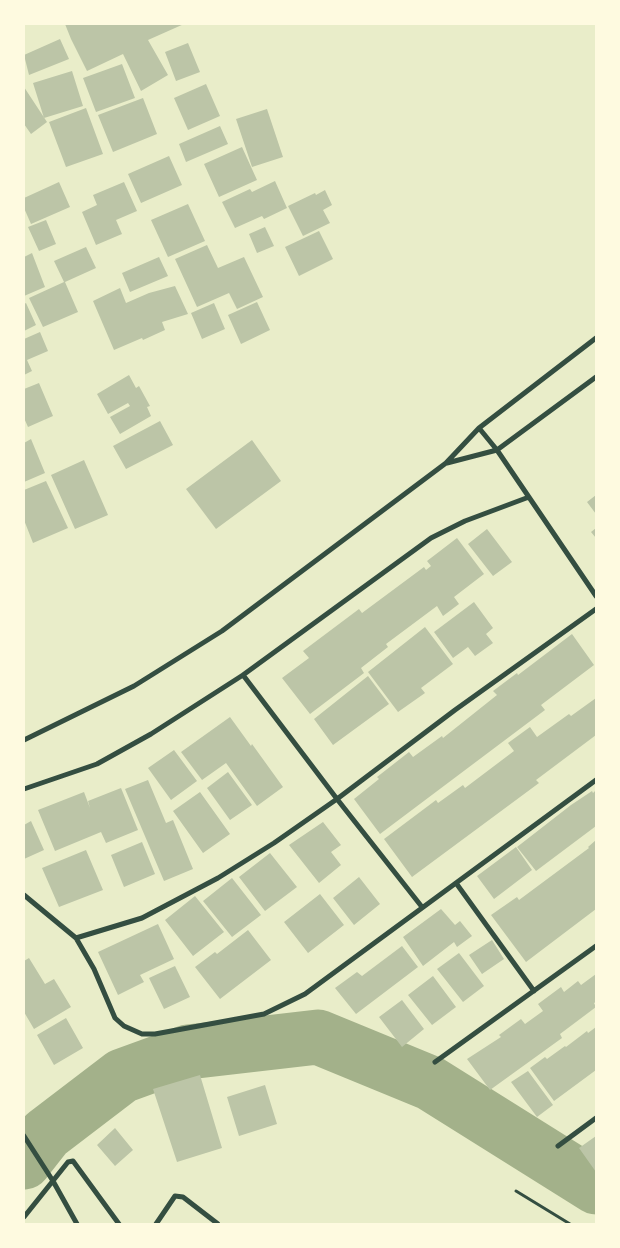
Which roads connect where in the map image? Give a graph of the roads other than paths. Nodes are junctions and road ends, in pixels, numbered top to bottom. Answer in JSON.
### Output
{"nodes":[{"id":1,"x":596,"y":338,"type":"edge"},
{"id":2,"x":596,"y":377,"type":"edge"},
{"id":3,"x":479,"y":428,"type":"junction"},
{"id":4,"x":497,"y":450,"type":"junction"},
{"id":5,"x":446,"y":463,"type":"junction"},
{"id":6,"x":529,"y":498,"type":"junction"},
{"id":7,"x":596,"y":596,"type":"edge"},
{"id":8,"x":596,"y":609,"type":"edge"},
{"id":9,"x":243,"y":675,"type":"junction"},
{"id":10,"x":24,"y":740,"type":"edge"},
{"id":11,"x":596,"y":780,"type":"edge"},
{"id":12,"x":24,"y":790,"type":"edge"},
{"id":13,"x":337,"y":799,"type":"junction"},
{"id":14,"x":456,"y":883,"type":"junction"},
{"id":15,"x":24,"y":895,"type":"edge"},
{"id":16,"x":422,"y":907,"type":"junction"},
{"id":17,"x":76,"y":938,"type":"junction"},
{"id":18,"x":596,"y":946,"type":"edge"},
{"id":19,"x":534,"y":991,"type":"junction"},
{"id":20,"x":435,"y":1062,"type":"dead end"},
{"id":21,"x":596,"y":1118,"type":"edge"},
{"id":22,"x":24,"y":1136,"type":"edge"},
{"id":23,"x":558,"y":1146,"type":"dead end"},
{"id":24,"x":53,"y":1181,"type":"junction"},
{"id":25,"x":24,"y":1217,"type":"edge"},
{"id":26,"x":77,"y":1224,"type":"edge"},
{"id":27,"x":119,"y":1224,"type":"edge"},
{"id":28,"x":156,"y":1224,"type":"edge"},
{"id":29,"x":218,"y":1224,"type":"edge"}],
"edges":[{"from":1,"to":3,"type":"street"},
{"from":2,"to":4,"type":"street"},
{"from":3,"to":4,"type":"street"},
{"from":3,"to":5,"type":"street"},
{"from":4,"to":5,"type":"street"},
{"from":4,"to":6,"type":"street"},
{"from":5,"to":10,"type":"street"},
{"from":6,"to":7,"type":"street"},
{"from":6,"to":9,"type":"street"},
{"from":8,"to":13,"type":"street"},
{"from":9,"to":12,"type":"street"},
{"from":9,"to":13,"type":"street"},
{"from":11,"to":14,"type":"street"},
{"from":13,"to":16,"type":"street"},
{"from":13,"to":17,"type":"street"},
{"from":14,"to":16,"type":"street"},
{"from":14,"to":19,"type":"street"},
{"from":15,"to":17,"type":"street"},
{"from":16,"to":17,"type":"street"},
{"from":18,"to":19,"type":"street"},
{"from":19,"to":20,"type":"street"},
{"from":21,"to":23,"type":"street"},
{"from":22,"to":24,"type":"street"},
{"from":24,"to":25,"type":"street"},
{"from":24,"to":26,"type":"street"},
{"from":24,"to":27,"type":"street"},
{"from":28,"to":29,"type":"street"}]}
